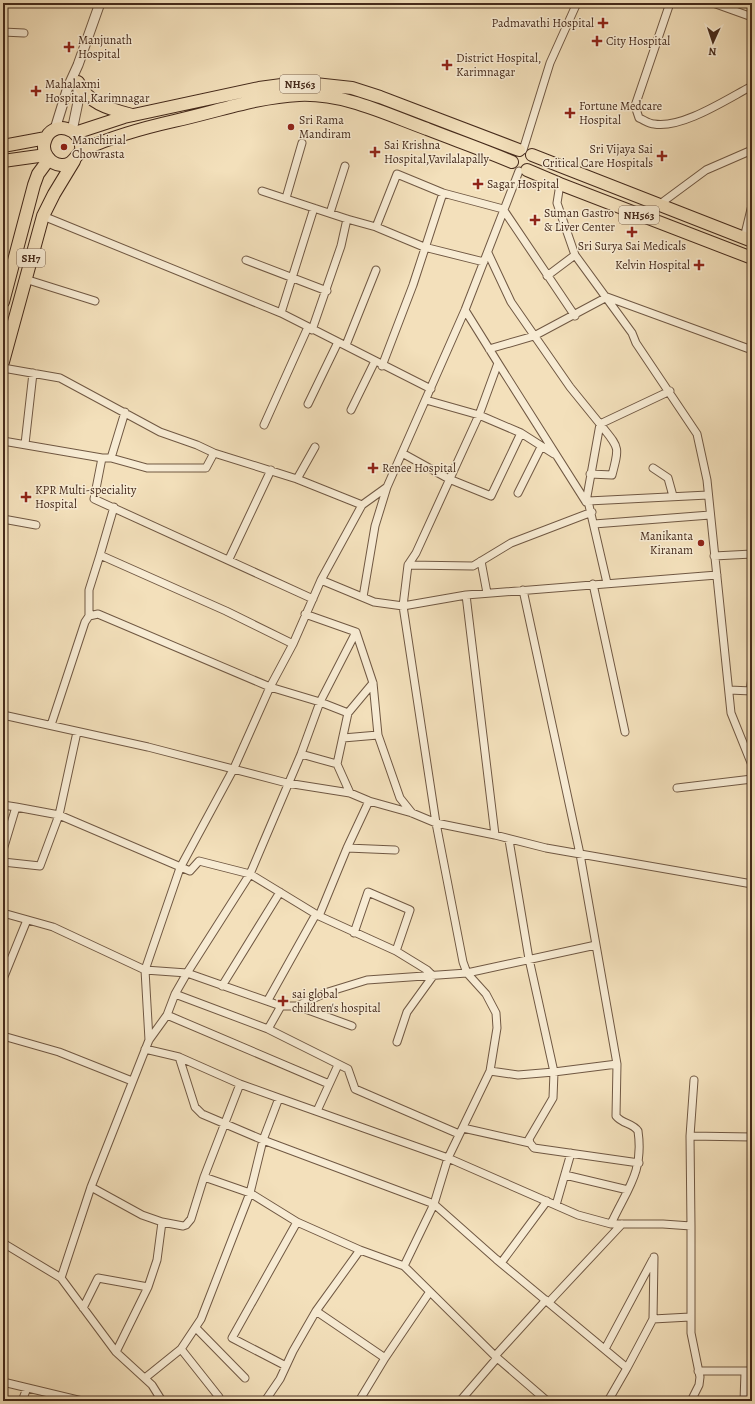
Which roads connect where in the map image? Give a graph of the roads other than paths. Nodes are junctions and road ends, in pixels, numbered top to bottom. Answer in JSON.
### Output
{"nodes":[{"id":1,"x":100,"y":3,"type":"edge"},
{"id":2,"x":576,"y":3,"type":"edge"},
{"id":3,"x":670,"y":3,"type":"edge"},
{"id":4,"x":713,"y":3,"type":"edge"},
{"id":5,"x":752,"y":17,"type":"edge"},
{"id":6,"x":3,"y":32,"type":"edge"},
{"id":7,"x":24,"y":33,"type":"dead end"},
{"id":8,"x":78,"y":65,"type":"junction"},
{"id":9,"x":78,"y":82,"type":"junction"},
{"id":10,"x":752,"y":86,"type":"edge"},
{"id":11,"x":132,"y":115,"type":"junction"},
{"id":12,"x":74,"y":132,"type":"junction"},
{"id":13,"x":50,"y":134,"type":"junction"},
{"id":14,"x":302,"y":143,"type":"dead end"},
{"id":15,"x":3,"y":146,"type":"edge"},
{"id":16,"x":752,"y":150,"type":"edge"},
{"id":17,"x":525,"y":152,"type":"junction"},
{"id":18,"x":78,"y":156,"type":"junction"},
{"id":19,"x":47,"y":157,"type":"junction"},
{"id":20,"x":3,"y":161,"type":"edge"},
{"id":21,"x":345,"y":166,"type":"dead end"},
{"id":22,"x":519,"y":167,"type":"junction"},
{"id":23,"x":560,"y":184,"type":"junction"},
{"id":24,"x":262,"y":191,"type":"dead end"},
{"id":25,"x":443,"y":193,"type":"junction"},
{"id":26,"x":286,"y":198,"type":"junction"},
{"id":27,"x":660,"y":204,"type":"junction"},
{"id":28,"x":752,"y":205,"type":"edge"},
{"id":29,"x":314,"y":208,"type":"junction"},
{"id":30,"x":503,"y":209,"type":"junction"},
{"id":31,"x":330,"y":213,"type":"junction"},
{"id":32,"x":43,"y":216,"type":"junction"},
{"id":33,"x":347,"y":219,"type":"junction"},
{"id":34,"x":376,"y":227,"type":"junction"},
{"id":35,"x":748,"y":239,"type":"edge"},
{"id":36,"x":424,"y":247,"type":"junction"},
{"id":37,"x":488,"y":252,"type":"junction"},
{"id":38,"x":575,"y":255,"type":"junction"},
{"id":39,"x":752,"y":258,"type":"edge"},
{"id":40,"x":246,"y":260,"type":"dead end"},
{"id":41,"x":484,"y":262,"type":"junction"},
{"id":42,"x":376,"y":270,"type":"dead end"},
{"id":43,"x":547,"y":276,"type":"junction"},
{"id":44,"x":26,"y":279,"type":"junction"},
{"id":45,"x":292,"y":279,"type":"junction"},
{"id":46,"x":327,"y":291,"type":"junction"},
{"id":47,"x":607,"y":297,"type":"junction"},
{"id":48,"x":95,"y":300,"type":"dead end"},
{"id":49,"x":3,"y":302,"type":"edge"},
{"id":50,"x":465,"y":310,"type":"junction"},
{"id":51,"x":281,"y":313,"type":"junction"},
{"id":52,"x":575,"y":316,"type":"junction"},
{"id":53,"x":310,"y":328,"type":"junction"},
{"id":54,"x":534,"y":336,"type":"junction"},
{"id":55,"x":338,"y":342,"type":"junction"},
{"id":56,"x":346,"y":345,"type":"junction"},
{"id":57,"x":489,"y":349,"type":"junction"},
{"id":58,"x":752,"y":350,"type":"edge"},
{"id":59,"x":375,"y":361,"type":"junction"},
{"id":60,"x":3,"y":362,"type":"edge"},
{"id":61,"x":498,"y":364,"type":"junction"},
{"id":62,"x":382,"y":366,"type":"junction"},
{"id":63,"x":3,"y":368,"type":"edge"},
{"id":64,"x":33,"y":373,"type":"junction"},
{"id":65,"x":431,"y":389,"type":"junction"},
{"id":66,"x":670,"y":391,"type":"junction"},
{"id":67,"x":426,"y":400,"type":"junction"},
{"id":68,"x":308,"y":404,"type":"dead end"},
{"id":69,"x":351,"y":410,"type":"dead end"},
{"id":70,"x":125,"y":412,"type":"junction"},
{"id":71,"x":479,"y":415,"type":"junction"},
{"id":72,"x":600,"y":424,"type":"junction"},
{"id":73,"x":264,"y":426,"type":"dead end"},
{"id":74,"x":521,"y":433,"type":"junction"},
{"id":75,"x":3,"y":441,"type":"edge"},
{"id":76,"x":25,"y":444,"type":"junction"},
{"id":77,"x":315,"y":447,"type":"dead end"},
{"id":78,"x":542,"y":447,"type":"junction"},
{"id":79,"x":214,"y":453,"type":"junction"},
{"id":80,"x":402,"y":453,"type":"junction"},
{"id":81,"x":556,"y":454,"type":"junction"},
{"id":82,"x":102,"y":458,"type":"junction"},
{"id":83,"x":111,"y":458,"type":"junction"},
{"id":84,"x":653,"y":468,"type":"dead end"},
{"id":85,"x":271,"y":470,"type":"junction"},
{"id":86,"x":590,"y":474,"type":"junction"},
{"id":87,"x":298,"y":479,"type":"junction"},
{"id":88,"x":449,"y":479,"type":"junction"},
{"id":89,"x":387,"y":487,"type":"junction"},
{"id":90,"x":518,"y":493,"type":"dead end"},
{"id":91,"x":708,"y":495,"type":"junction"},
{"id":92,"x":673,"y":496,"type":"junction"},
{"id":93,"x":587,"y":502,"type":"junction"},
{"id":94,"x":362,"y":504,"type":"junction"},
{"id":95,"x":114,"y":508,"type":"junction"},
{"id":96,"x":592,"y":512,"type":"junction"},
{"id":97,"x":710,"y":515,"type":"junction"},
{"id":98,"x":3,"y":519,"type":"edge"},
{"id":99,"x":594,"y":524,"type":"junction"},
{"id":100,"x":36,"y":525,"type":"dead end"},
{"id":101,"x":752,"y":554,"type":"edge"},
{"id":102,"x":100,"y":555,"type":"junction"},
{"id":103,"x":714,"y":556,"type":"junction"},
{"id":104,"x":229,"y":559,"type":"junction"},
{"id":105,"x":481,"y":561,"type":"junction"},
{"id":106,"x":408,"y":565,"type":"junction"},
{"id":107,"x":716,"y":575,"type":"junction"},
{"id":108,"x":321,"y":580,"type":"junction"},
{"id":109,"x":607,"y":583,"type":"junction"},
{"id":110,"x":593,"y":584,"type":"junction"},
{"id":111,"x":523,"y":590,"type":"junction"},
{"id":112,"x":487,"y":593,"type":"junction"},
{"id":113,"x":466,"y":594,"type":"junction"},
{"id":114,"x":363,"y":597,"type":"junction"},
{"id":115,"x":313,"y":599,"type":"junction"},
{"id":116,"x":403,"y":606,"type":"junction"},
{"id":117,"x":305,"y":614,"type":"junction"},
{"id":118,"x":89,"y":616,"type":"junction"},
{"id":119,"x":356,"y":632,"type":"junction"},
{"id":120,"x":293,"y":644,"type":"junction"},
{"id":121,"x":752,"y":678,"type":"edge"},
{"id":122,"x":373,"y":683,"type":"junction"},
{"id":123,"x":270,"y":687,"type":"junction"},
{"id":124,"x":729,"y":690,"type":"junction"},
{"id":125,"x":751,"y":691,"type":"edge"},
{"id":126,"x":320,"y":702,"type":"junction"},
{"id":127,"x":348,"y":713,"type":"junction"},
{"id":128,"x":3,"y":715,"type":"edge"},
{"id":129,"x":51,"y":725,"type":"junction"},
{"id":130,"x":77,"y":732,"type":"junction"},
{"id":131,"x":624,"y":732,"type":"dead end"},
{"id":132,"x":378,"y":735,"type":"junction"},
{"id":133,"x":343,"y":738,"type":"junction"},
{"id":134,"x":301,"y":754,"type":"junction"},
{"id":135,"x":337,"y":764,"type":"junction"},
{"id":136,"x":752,"y":764,"type":"edge"},
{"id":137,"x":234,"y":768,"type":"junction"},
{"id":138,"x":752,"y":779,"type":"edge"},
{"id":139,"x":287,"y":783,"type":"junction"},
{"id":140,"x":677,"y":788,"type":"dead end"},
{"id":141,"x":350,"y":793,"type":"junction"},
{"id":142,"x":369,"y":801,"type":"junction"},
{"id":143,"x":3,"y":805,"type":"edge"},
{"id":144,"x":16,"y":807,"type":"junction"},
{"id":145,"x":412,"y":812,"type":"junction"},
{"id":146,"x":60,"y":814,"type":"junction"},
{"id":147,"x":436,"y":823,"type":"junction"},
{"id":148,"x":495,"y":835,"type":"junction"},
{"id":149,"x":509,"y":840,"type":"junction"},
{"id":150,"x":347,"y":848,"type":"junction"},
{"id":151,"x":3,"y":850,"type":"edge"},
{"id":152,"x":395,"y":850,"type":"dead end"},
{"id":153,"x":580,"y":854,"type":"junction"},
{"id":154,"x":3,"y":862,"type":"edge"},
{"id":155,"x":180,"y":868,"type":"junction"},
{"id":156,"x":250,"y":874,"type":"junction"},
{"id":157,"x":752,"y":884,"type":"edge"},
{"id":158,"x":280,"y":892,"type":"junction"},
{"id":159,"x":3,"y":913,"type":"edge"},
{"id":160,"x":317,"y":915,"type":"junction"},
{"id":161,"x":27,"y":920,"type":"junction"},
{"id":162,"x":354,"y":933,"type":"junction"},
{"id":163,"x":596,"y":945,"type":"junction"},
{"id":164,"x":396,"y":952,"type":"junction"},
{"id":165,"x":529,"y":959,"type":"junction"},
{"id":166,"x":145,"y":970,"type":"junction"},
{"id":167,"x":187,"y":973,"type":"junction"},
{"id":168,"x":467,"y":973,"type":"junction"},
{"id":169,"x":433,"y":976,"type":"junction"},
{"id":170,"x":3,"y":980,"type":"edge"},
{"id":171,"x":222,"y":986,"type":"junction"},
{"id":172,"x":176,"y":994,"type":"junction"},
{"id":173,"x":268,"y":1000,"type":"junction"},
{"id":174,"x":280,"y":1006,"type":"junction"},
{"id":175,"x":297,"y":1006,"type":"junction"},
{"id":176,"x":167,"y":1015,"type":"junction"},
{"id":177,"x":352,"y":1026,"type":"dead end"},
{"id":178,"x":268,"y":1029,"type":"junction"},
{"id":179,"x":3,"y":1036,"type":"edge"},
{"id":180,"x":148,"y":1040,"type":"junction"},
{"id":181,"x":397,"y":1042,"type":"dead end"},
{"id":182,"x":145,"y":1049,"type":"junction"},
{"id":183,"x":179,"y":1057,"type":"junction"},
{"id":184,"x":617,"y":1064,"type":"junction"},
{"id":185,"x":338,"y":1065,"type":"junction"},
{"id":186,"x":490,"y":1071,"type":"junction"},
{"id":187,"x":554,"y":1072,"type":"junction"},
{"id":188,"x":694,"y":1080,"type":"dead end"},
{"id":189,"x":132,"y":1082,"type":"junction"},
{"id":190,"x":240,"y":1084,"type":"junction"},
{"id":191,"x":329,"y":1084,"type":"junction"},
{"id":192,"x":279,"y":1098,"type":"junction"},
{"id":193,"x":317,"y":1111,"type":"junction"},
{"id":194,"x":224,"y":1124,"type":"junction"},
{"id":195,"x":461,"y":1131,"type":"junction"},
{"id":196,"x":690,"y":1136,"type":"junction"},
{"id":197,"x":752,"y":1137,"type":"edge"},
{"id":198,"x":263,"y":1140,"type":"junction"},
{"id":199,"x":530,"y":1143,"type":"junction"},
{"id":200,"x":571,"y":1153,"type":"junction"},
{"id":201,"x":448,"y":1158,"type":"junction"},
{"id":202,"x":639,"y":1163,"type":"junction"},
{"id":203,"x":565,"y":1175,"type":"junction"},
{"id":204,"x":204,"y":1177,"type":"junction"},
{"id":205,"x":91,"y":1187,"type":"junction"},
{"id":206,"x":628,"y":1190,"type":"junction"},
{"id":207,"x":250,"y":1193,"type":"junction"},
{"id":208,"x":547,"y":1201,"type":"junction"},
{"id":209,"x":434,"y":1204,"type":"junction"},
{"id":210,"x":556,"y":1205,"type":"junction"},
{"id":211,"x":162,"y":1222,"type":"junction"},
{"id":212,"x":297,"y":1222,"type":"junction"},
{"id":213,"x":611,"y":1224,"type":"junction"},
{"id":214,"x":622,"y":1224,"type":"junction"},
{"id":215,"x":691,"y":1226,"type":"junction"},
{"id":216,"x":3,"y":1243,"type":"edge"},
{"id":217,"x":360,"y":1250,"type":"junction"},
{"id":218,"x":501,"y":1262,"type":"junction"},
{"id":219,"x":404,"y":1266,"type":"junction"},
{"id":220,"x":61,"y":1278,"type":"junction"},
{"id":221,"x":148,"y":1287,"type":"junction"},
{"id":222,"x":429,"y":1293,"type":"junction"},
{"id":223,"x":547,"y":1301,"type":"junction"},
{"id":224,"x":83,"y":1308,"type":"junction"},
{"id":225,"x":316,"y":1311,"type":"junction"},
{"id":226,"x":690,"y":1317,"type":"junction"},
{"id":227,"x":653,"y":1319,"type":"junction"},
{"id":228,"x":196,"y":1328,"type":"junction"},
{"id":229,"x":181,"y":1349,"type":"junction"},
{"id":230,"x":604,"y":1349,"type":"junction"},
{"id":231,"x":116,"y":1352,"type":"junction"},
{"id":232,"x":496,"y":1357,"type":"junction"},
{"id":233,"x":385,"y":1358,"type":"junction"},
{"id":234,"x":286,"y":1366,"type":"junction"},
{"id":235,"x":627,"y":1368,"type":"junction"},
{"id":236,"x":698,"y":1372,"type":"junction"},
{"id":237,"x":748,"y":1372,"type":"edge"},
{"id":238,"x":145,"y":1378,"type":"junction"},
{"id":239,"x":245,"y":1378,"type":"dead end"},
{"id":240,"x":3,"y":1382,"type":"edge"},
{"id":241,"x":27,"y":1388,"type":"junction"},
{"id":242,"x":219,"y":1397,"type":"dead end"},
{"id":243,"x":56,"y":1398,"type":"edge"},
{"id":244,"x":538,"y":1398,"type":"edge"},
{"id":245,"x":22,"y":1401,"type":"edge"},
{"id":246,"x":82,"y":1401,"type":"edge"},
{"id":247,"x":162,"y":1401,"type":"edge"},
{"id":248,"x":265,"y":1401,"type":"edge"},
{"id":249,"x":359,"y":1401,"type":"edge"},
{"id":250,"x":460,"y":1401,"type":"edge"},
{"id":251,"x":547,"y":1401,"type":"edge"},
{"id":252,"x":608,"y":1401,"type":"edge"},
{"id":253,"x":691,"y":1401,"type":"edge"},
{"id":254,"x":744,"y":1401,"type":"edge"}],
"edges":[{"from":1,"to":8,"type":"street"},
{"from":2,"to":17,"type":"street"},
{"from":3,"to":10,"type":"street"},
{"from":4,"to":5,"type":"street"},
{"from":6,"to":7,"type":"street"},
{"from":8,"to":9,"type":"street"},
{"from":8,"to":13,"type":"street"},
{"from":9,"to":11,"type":"main road"},
{"from":9,"to":12,"type":"street"},
{"from":11,"to":12,"type":"main road","number":"NH563"},
{"from":11,"to":17,"type":"main road","number":"NH563"},
{"from":12,"to":13,"type":"main road","number":"NH563"},
{"from":12,"to":18,"type":"main road"},
{"from":13,"to":15,"type":"main road","number":"NH563"},
{"from":13,"to":19,"type":"main road"},
{"from":14,"to":26,"type":"street"},
{"from":16,"to":27,"type":"street"},
{"from":17,"to":22,"type":"main road"},
{"from":17,"to":22,"type":"main road"},
{"from":17,"to":27,"type":"main road","number":"NH563"},
{"from":18,"to":19,"type":"main road","number":"NH563"},
{"from":18,"to":22,"type":"main road","number":"NH563"},
{"from":18,"to":32,"type":"main road","number":"SH7"},
{"from":19,"to":20,"type":"main road","number":"NH563"},
{"from":19,"to":49,"type":"main road","number":"SH7"},
{"from":21,"to":31,"type":"street"},
{"from":22,"to":23,"type":"main road","number":"NH563"},
{"from":22,"to":30,"type":"street"},
{"from":23,"to":38,"type":"street"},
{"from":23,"to":39,"type":"main road","number":"NH563"},
{"from":24,"to":26,"type":"street"},
{"from":25,"to":30,"type":"street"},
{"from":25,"to":34,"type":"street"},
{"from":25,"to":36,"type":"street"},
{"from":26,"to":29,"type":"street"},
{"from":27,"to":35,"type":"main road","number":"NH563"},
{"from":28,"to":35,"type":"street"},
{"from":29,"to":31,"type":"street"},
{"from":29,"to":45,"type":"street"},
{"from":30,"to":37,"type":"street"},
{"from":30,"to":43,"type":"street"},
{"from":31,"to":33,"type":"street"},
{"from":32,"to":44,"type":"main road","number":"SH7"},
{"from":32,"to":51,"type":"street"},
{"from":33,"to":34,"type":"street"},
{"from":33,"to":46,"type":"street"},
{"from":34,"to":36,"type":"street"},
{"from":36,"to":41,"type":"street"},
{"from":36,"to":62,"type":"street"},
{"from":37,"to":41,"type":"street"},
{"from":37,"to":54,"type":"street"},
{"from":38,"to":43,"type":"street"},
{"from":38,"to":47,"type":"street"},
{"from":40,"to":45,"type":"street"},
{"from":41,"to":50,"type":"street"},
{"from":42,"to":56,"type":"street"},
{"from":43,"to":52,"type":"street"},
{"from":44,"to":48,"type":"street"},
{"from":44,"to":60,"type":"main road","number":"SH7"},
{"from":45,"to":46,"type":"street"},
{"from":45,"to":51,"type":"street"},
{"from":46,"to":53,"type":"street"},
{"from":47,"to":52,"type":"street"},
{"from":47,"to":58,"type":"street"},
{"from":47,"to":66,"type":"street"},
{"from":50,"to":57,"type":"street"},
{"from":50,"to":65,"type":"street"},
{"from":51,"to":53,"type":"street"},
{"from":52,"to":54,"type":"street"},
{"from":53,"to":55,"type":"street"},
{"from":53,"to":73,"type":"street"},
{"from":54,"to":57,"type":"street"},
{"from":54,"to":72,"type":"street"},
{"from":55,"to":56,"type":"street"},
{"from":55,"to":68,"type":"street"},
{"from":56,"to":59,"type":"street"},
{"from":57,"to":61,"type":"street"},
{"from":59,"to":62,"type":"street"},
{"from":59,"to":69,"type":"street"},
{"from":61,"to":71,"type":"street"},
{"from":61,"to":81,"type":"street"},
{"from":62,"to":65,"type":"street"},
{"from":63,"to":64,"type":"street"},
{"from":64,"to":70,"type":"street"},
{"from":64,"to":76,"type":"street"},
{"from":65,"to":67,"type":"street"},
{"from":66,"to":72,"type":"street"},
{"from":66,"to":91,"type":"street"},
{"from":67,"to":71,"type":"street"},
{"from":67,"to":80,"type":"street"},
{"from":70,"to":79,"type":"street"},
{"from":70,"to":83,"type":"street"},
{"from":71,"to":74,"type":"street"},
{"from":71,"to":88,"type":"street"},
{"from":72,"to":86,"type":"street"},
{"from":72,"to":86,"type":"street"},
{"from":74,"to":78,"type":"street"},
{"from":74,"to":88,"type":"street"},
{"from":75,"to":76,"type":"street"},
{"from":76,"to":82,"type":"street"},
{"from":77,"to":87,"type":"street"},
{"from":78,"to":81,"type":"street"},
{"from":78,"to":90,"type":"street"},
{"from":79,"to":83,"type":"street"},
{"from":79,"to":85,"type":"street"},
{"from":80,"to":88,"type":"street"},
{"from":80,"to":89,"type":"street"},
{"from":81,"to":93,"type":"street"},
{"from":82,"to":83,"type":"street"},
{"from":82,"to":95,"type":"street"},
{"from":84,"to":92,"type":"street"},
{"from":85,"to":87,"type":"street"},
{"from":85,"to":104,"type":"street"},
{"from":86,"to":93,"type":"street"},
{"from":87,"to":94,"type":"street"},
{"from":88,"to":106,"type":"street"},
{"from":89,"to":94,"type":"street"},
{"from":89,"to":114,"type":"street"},
{"from":91,"to":92,"type":"street"},
{"from":91,"to":97,"type":"street"},
{"from":92,"to":93,"type":"street"},
{"from":93,"to":96,"type":"street"},
{"from":94,"to":108,"type":"street"},
{"from":95,"to":102,"type":"street"},
{"from":95,"to":104,"type":"street"},
{"from":96,"to":99,"type":"street"},
{"from":96,"to":105,"type":"street"},
{"from":97,"to":99,"type":"street"},
{"from":97,"to":103,"type":"street"},
{"from":98,"to":100,"type":"street"},
{"from":99,"to":109,"type":"street"},
{"from":101,"to":103,"type":"street"},
{"from":102,"to":118,"type":"street"},
{"from":102,"to":120,"type":"street"},
{"from":103,"to":107,"type":"street"},
{"from":104,"to":115,"type":"street"},
{"from":105,"to":106,"type":"street"},
{"from":105,"to":112,"type":"street"},
{"from":106,"to":116,"type":"street"},
{"from":107,"to":109,"type":"street"},
{"from":107,"to":124,"type":"street"},
{"from":108,"to":114,"type":"street"},
{"from":108,"to":115,"type":"street"},
{"from":109,"to":110,"type":"street"},
{"from":110,"to":111,"type":"street"},
{"from":110,"to":131,"type":"street"},
{"from":111,"to":112,"type":"street"},
{"from":111,"to":153,"type":"street"},
{"from":112,"to":113,"type":"street"},
{"from":113,"to":116,"type":"street"},
{"from":113,"to":148,"type":"street"},
{"from":114,"to":116,"type":"street"},
{"from":115,"to":117,"type":"street"},
{"from":116,"to":147,"type":"street"},
{"from":117,"to":119,"type":"street"},
{"from":117,"to":120,"type":"street"},
{"from":118,"to":123,"type":"street"},
{"from":118,"to":129,"type":"street"},
{"from":119,"to":122,"type":"street"},
{"from":119,"to":126,"type":"street"},
{"from":120,"to":123,"type":"street"},
{"from":121,"to":125,"type":"street"},
{"from":122,"to":127,"type":"street"},
{"from":122,"to":132,"type":"street"},
{"from":123,"to":126,"type":"street"},
{"from":123,"to":137,"type":"street"},
{"from":124,"to":125,"type":"street"},
{"from":124,"to":136,"type":"street"},
{"from":126,"to":127,"type":"street"},
{"from":126,"to":134,"type":"street"},
{"from":127,"to":133,"type":"street"},
{"from":128,"to":129,"type":"street"},
{"from":129,"to":130,"type":"street"},
{"from":130,"to":137,"type":"street"},
{"from":130,"to":146,"type":"street"},
{"from":132,"to":133,"type":"street"},
{"from":132,"to":145,"type":"street"},
{"from":133,"to":135,"type":"street"},
{"from":134,"to":135,"type":"street"},
{"from":134,"to":139,"type":"street"},
{"from":135,"to":141,"type":"street"},
{"from":137,"to":139,"type":"street"},
{"from":137,"to":155,"type":"street"},
{"from":138,"to":140,"type":"street"},
{"from":139,"to":141,"type":"street"},
{"from":139,"to":156,"type":"street"},
{"from":141,"to":142,"type":"street"},
{"from":142,"to":145,"type":"street"},
{"from":142,"to":150,"type":"street"},
{"from":143,"to":144,"type":"street"},
{"from":144,"to":146,"type":"street"},
{"from":144,"to":151,"type":"street"},
{"from":145,"to":147,"type":"street"},
{"from":146,"to":154,"type":"street"},
{"from":146,"to":155,"type":"street"},
{"from":147,"to":148,"type":"street"},
{"from":147,"to":168,"type":"street"},
{"from":148,"to":149,"type":"street"},
{"from":149,"to":153,"type":"street"},
{"from":149,"to":165,"type":"street"},
{"from":150,"to":152,"type":"street"},
{"from":150,"to":160,"type":"street"},
{"from":153,"to":157,"type":"street"},
{"from":153,"to":163,"type":"street"},
{"from":155,"to":156,"type":"street"},
{"from":155,"to":166,"type":"street"},
{"from":156,"to":158,"type":"street"},
{"from":156,"to":167,"type":"street"},
{"from":158,"to":160,"type":"street"},
{"from":158,"to":171,"type":"street"},
{"from":159,"to":161,"type":"street"},
{"from":160,"to":162,"type":"street"},
{"from":160,"to":173,"type":"street"},
{"from":161,"to":166,"type":"street"},
{"from":161,"to":170,"type":"street"},
{"from":162,"to":164,"type":"street"},
{"from":162,"to":164,"type":"street"},
{"from":163,"to":165,"type":"street"},
{"from":163,"to":184,"type":"street"},
{"from":164,"to":169,"type":"street"},
{"from":165,"to":168,"type":"street"},
{"from":165,"to":187,"type":"street"},
{"from":166,"to":167,"type":"street"},
{"from":166,"to":180,"type":"street"},
{"from":167,"to":171,"type":"street"},
{"from":167,"to":172,"type":"street"},
{"from":168,"to":169,"type":"street"},
{"from":168,"to":186,"type":"street"},
{"from":169,"to":175,"type":"street"},
{"from":169,"to":181,"type":"street"},
{"from":171,"to":173,"type":"street"},
{"from":172,"to":176,"type":"street"},
{"from":172,"to":178,"type":"street"},
{"from":173,"to":174,"type":"street"},
{"from":174,"to":175,"type":"street"},
{"from":174,"to":178,"type":"street"},
{"from":175,"to":177,"type":"street"},
{"from":176,"to":180,"type":"street"},
{"from":176,"to":191,"type":"street"},
{"from":178,"to":185,"type":"street"},
{"from":179,"to":189,"type":"street"},
{"from":180,"to":182,"type":"street"},
{"from":182,"to":183,"type":"street"},
{"from":182,"to":189,"type":"street"},
{"from":183,"to":190,"type":"street"},
{"from":183,"to":194,"type":"street"},
{"from":184,"to":187,"type":"street"},
{"from":184,"to":202,"type":"street"},
{"from":185,"to":191,"type":"street"},
{"from":185,"to":195,"type":"street"},
{"from":186,"to":187,"type":"street"},
{"from":186,"to":195,"type":"street"},
{"from":187,"to":199,"type":"street"},
{"from":188,"to":196,"type":"street"},
{"from":189,"to":205,"type":"street"},
{"from":190,"to":192,"type":"street"},
{"from":190,"to":194,"type":"street"},
{"from":191,"to":193,"type":"street"},
{"from":192,"to":193,"type":"street"},
{"from":192,"to":198,"type":"street"},
{"from":193,"to":201,"type":"street"},
{"from":194,"to":198,"type":"street"},
{"from":194,"to":204,"type":"street"},
{"from":195,"to":199,"type":"street"},
{"from":195,"to":201,"type":"street"},
{"from":196,"to":197,"type":"street"},
{"from":196,"to":215,"type":"street"},
{"from":198,"to":207,"type":"street"},
{"from":198,"to":209,"type":"street"},
{"from":199,"to":200,"type":"street"},
{"from":200,"to":202,"type":"street"},
{"from":200,"to":203,"type":"street"},
{"from":201,"to":208,"type":"street"},
{"from":201,"to":209,"type":"street"},
{"from":202,"to":206,"type":"street"},
{"from":203,"to":206,"type":"street"},
{"from":203,"to":210,"type":"street"},
{"from":204,"to":207,"type":"street"},
{"from":204,"to":211,"type":"street"},
{"from":205,"to":211,"type":"street"},
{"from":205,"to":220,"type":"street"},
{"from":206,"to":213,"type":"street"},
{"from":207,"to":212,"type":"street"},
{"from":207,"to":228,"type":"street"},
{"from":208,"to":210,"type":"street"},
{"from":208,"to":218,"type":"street"},
{"from":209,"to":218,"type":"street"},
{"from":209,"to":219,"type":"street"},
{"from":210,"to":213,"type":"street"},
{"from":211,"to":221,"type":"street"},
{"from":212,"to":217,"type":"street"},
{"from":212,"to":234,"type":"street"},
{"from":213,"to":214,"type":"street"},
{"from":214,"to":215,"type":"street"},
{"from":214,"to":223,"type":"street"},
{"from":215,"to":226,"type":"street"},
{"from":216,"to":220,"type":"street"},
{"from":217,"to":219,"type":"street"},
{"from":217,"to":225,"type":"street"},
{"from":218,"to":223,"type":"street"},
{"from":219,"to":222,"type":"street"},
{"from":220,"to":224,"type":"street"},
{"from":221,"to":224,"type":"street"},
{"from":221,"to":231,"type":"street"},
{"from":222,"to":232,"type":"street"},
{"from":222,"to":233,"type":"street"},
{"from":223,"to":230,"type":"street"},
{"from":223,"to":232,"type":"street"},
{"from":224,"to":231,"type":"street"},
{"from":225,"to":233,"type":"street"},
{"from":225,"to":234,"type":"street"},
{"from":226,"to":227,"type":"street"},
{"from":226,"to":236,"type":"street"},
{"from":227,"to":230,"type":"street"},
{"from":227,"to":235,"type":"street"},
{"from":228,"to":229,"type":"street"},
{"from":228,"to":239,"type":"street"},
{"from":229,"to":238,"type":"street"},
{"from":229,"to":242,"type":"street"},
{"from":230,"to":235,"type":"street"},
{"from":231,"to":238,"type":"street"},
{"from":232,"to":244,"type":"street"},
{"from":232,"to":250,"type":"street"},
{"from":233,"to":249,"type":"street"},
{"from":234,"to":248,"type":"street"},
{"from":235,"to":252,"type":"street"},
{"from":236,"to":237,"type":"street"},
{"from":236,"to":253,"type":"street"},
{"from":237,"to":254,"type":"street"},
{"from":238,"to":247,"type":"street"},
{"from":240,"to":241,"type":"street"},
{"from":241,"to":243,"type":"street"},
{"from":241,"to":245,"type":"street"},
{"from":243,"to":246,"type":"street"},
{"from":244,"to":251,"type":"street"}]}
